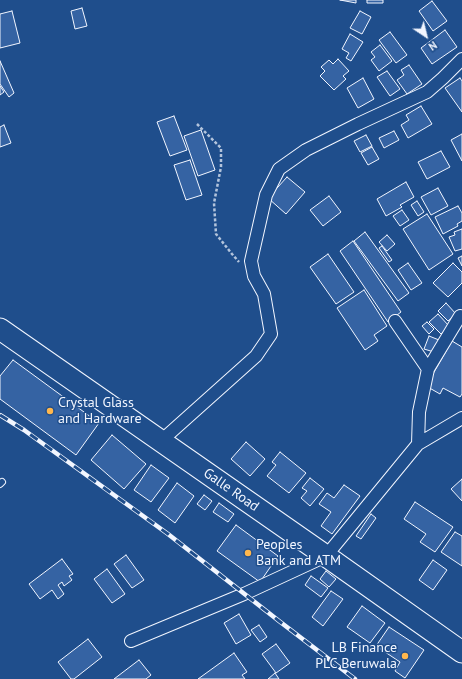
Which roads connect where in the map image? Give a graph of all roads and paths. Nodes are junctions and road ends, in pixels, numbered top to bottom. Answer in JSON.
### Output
{"nodes":[{"id":1,"x":462,"y":58,"type":"edge"},
{"id":2,"x":197,"y":124,"type":"dead end"},
{"id":3,"x":254,"y":276,"type":"junction"},
{"id":4,"x":460,"y":316,"type":"dead end"},
{"id":5,"x":395,"y":321,"type":"dead end"},
{"id":6,"x":0,"y":329,"type":"edge"},
{"id":7,"x":428,"y":369,"type":"junction"},
{"id":8,"x":462,"y":418,"type":"edge"},
{"id":9,"x":161,"y":441,"type":"junction"},
{"id":10,"x":418,"y":444,"type":"junction"},
{"id":11,"x":326,"y":556,"type":"junction"},
{"id":12,"x":131,"y":641,"type":"dead end"},
{"id":13,"x":455,"y":647,"type":"edge"}],
"edges":[{"from":1,"to":3,"type":"street"},
{"from":2,"to":3,"type":"path"},
{"from":3,"to":9,"type":"street"},
{"from":4,"to":7,"type":"street"},
{"from":5,"to":7,"type":"street"},
{"from":6,"to":9,"type":"highway","name":"Galle Road"},
{"from":7,"to":10,"type":"street"},
{"from":8,"to":10,"type":"street"},
{"from":9,"to":11,"type":"highway","name":"Galle Road"},
{"from":10,"to":11,"type":"street"},
{"from":11,"to":12,"type":"street"},
{"from":11,"to":13,"type":"highway","name":"Galle Road"}]}
